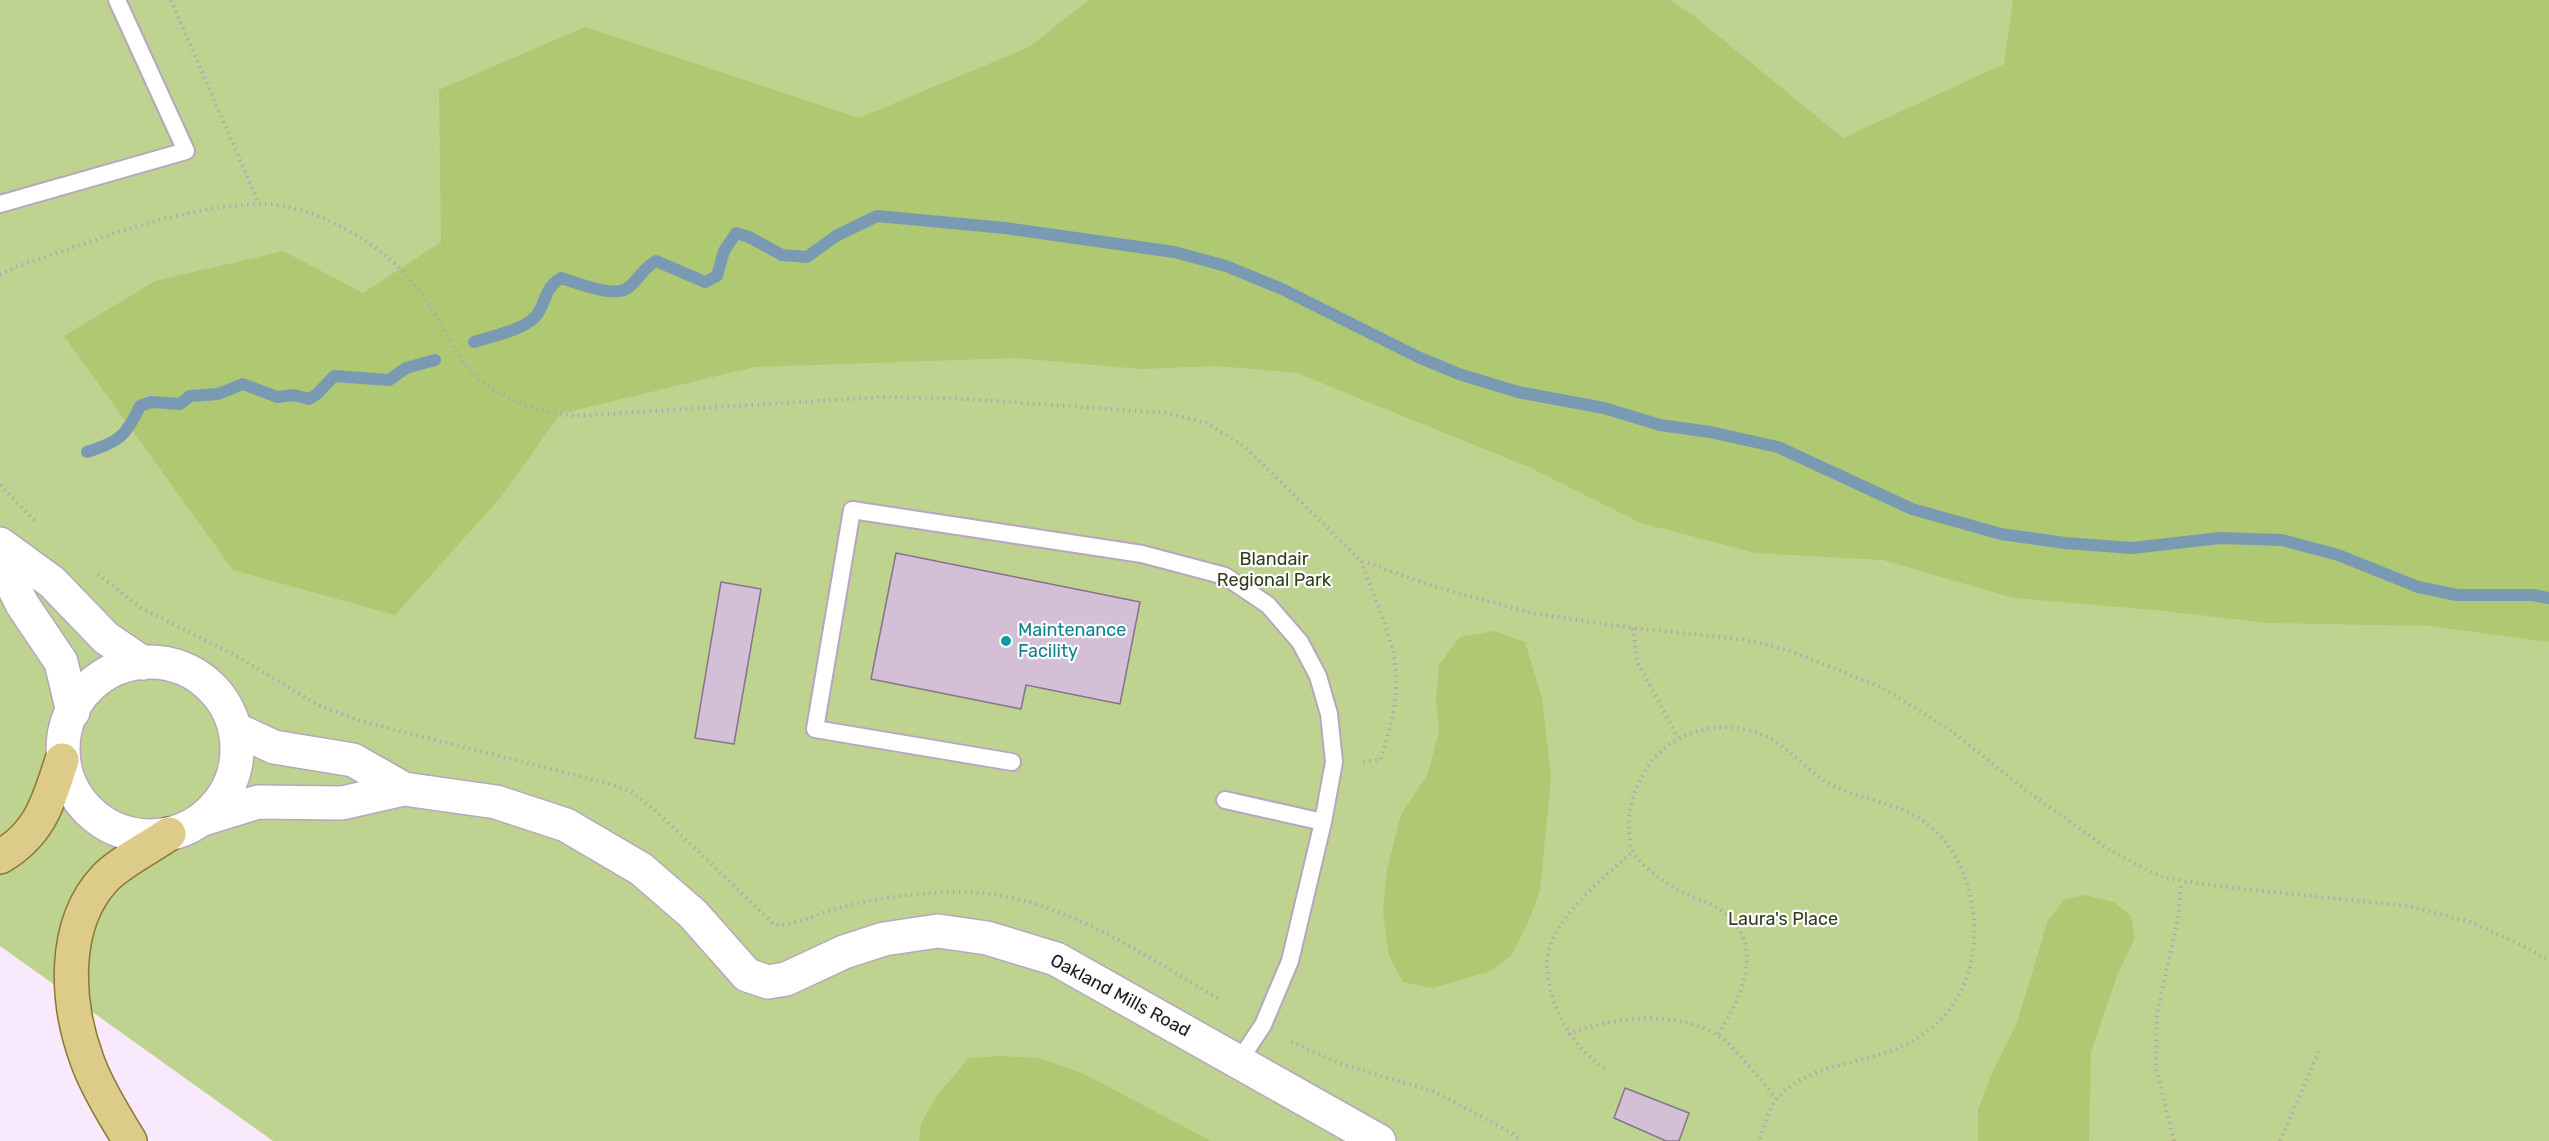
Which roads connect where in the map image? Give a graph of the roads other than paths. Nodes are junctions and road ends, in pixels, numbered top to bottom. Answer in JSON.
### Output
{"nodes":[{"id":1,"x":117,"y":0,"type":"edge"},
{"id":2,"x":0,"y":204,"type":"edge"},
{"id":3,"x":0,"y":544,"type":"edge"},
{"id":4,"x":0,"y":559,"type":"edge"},
{"id":5,"x":143,"y":663,"type":"junction"},
{"id":6,"x":73,"y":712,"type":"junction"},
{"id":7,"x":235,"y":729,"type":"junction"},
{"id":8,"x":62,"y":760,"type":"junction"},
{"id":9,"x":1012,"y":762,"type":"dead end"},
{"id":10,"x":404,"y":789,"type":"junction"},
{"id":11,"x":1225,"y":800,"type":"dead end"},
{"id":12,"x":203,"y":819,"type":"junction"},
{"id":13,"x":1323,"y":822,"type":"junction"},
{"id":14,"x":169,"y":834,"type":"junction"},
{"id":15,"x":0,"y":857,"type":"edge"},
{"id":16,"x":1239,"y":1061,"type":"junction"},
{"id":17,"x":130,"y":1141,"type":"edge"},
{"id":18,"x":1379,"y":1141,"type":"edge"}],
"edges":[{"from":1,"to":2,"type":"lane"},
{"from":3,"to":5,"type":"street"},
{"from":4,"to":6,"type":"street"},
{"from":5,"to":6,"type":"street"},
{"from":5,"to":7,"type":"street"},
{"from":6,"to":8,"type":"street"},
{"from":7,"to":10,"type":"street","name":"Oakland Mills Road"},
{"from":7,"to":12,"type":"street"},
{"from":8,"to":14,"type":"street"},
{"from":8,"to":15,"type":"main road"},
{"from":9,"to":13,"type":"lane"},
{"from":10,"to":12,"type":"street","name":"Oakland Mills Road"},
{"from":10,"to":16,"type":"street","name":"Oakland Mills Road"},
{"from":11,"to":13,"type":"lane"},
{"from":12,"to":14,"type":"street"},
{"from":13,"to":16,"type":"lane"},
{"from":14,"to":17,"type":"main road"},
{"from":16,"to":18,"type":"street","name":"Oakland Mills Road"}]}
